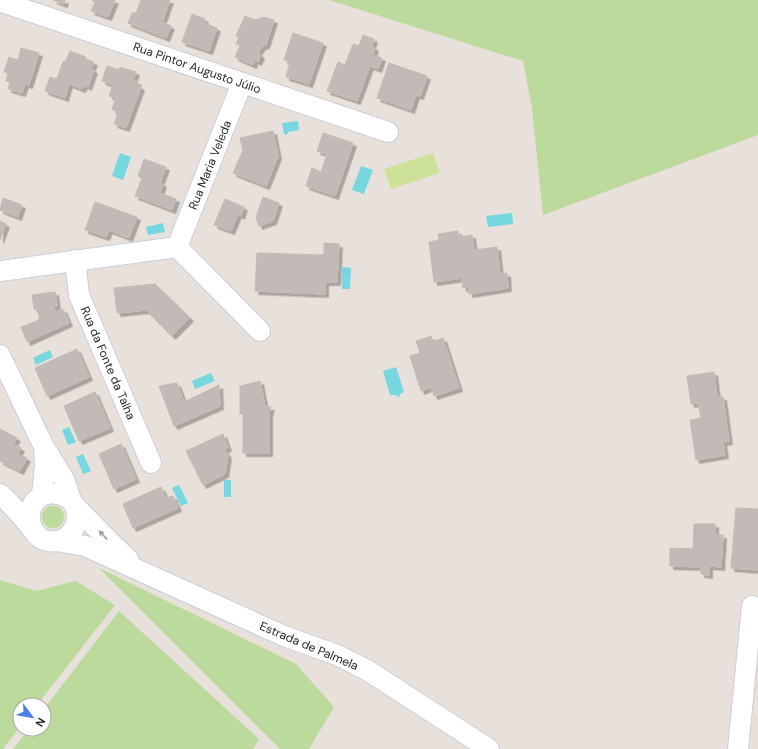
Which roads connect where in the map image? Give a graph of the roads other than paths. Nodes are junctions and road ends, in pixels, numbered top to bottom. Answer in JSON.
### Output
{"nodes":[{"id":1,"x":4,"y":6,"type":"edge"},
{"id":2,"x":242,"y":83,"type":"junction"},
{"id":3,"x":388,"y":132,"type":"dead end"},
{"id":4,"x":177,"y":246,"type":"junction"},
{"id":5,"x":75,"y":260,"type":"junction"},
{"id":6,"x":0,"y":271,"type":"edge"},
{"id":7,"x":260,"y":331,"type":"dead end"},
{"id":8,"x":0,"y":355,"type":"edge"},
{"id":9,"x":44,"y":447,"type":"junction"},
{"id":10,"x":151,"y":463,"type":"dead end"},
{"id":11,"x":0,"y":487,"type":"edge"},
{"id":12,"x":0,"y":494,"type":"edge"},
{"id":13,"x":41,"y":496,"type":"junction"},
{"id":14,"x":73,"y":503,"type":"junction"},
{"id":15,"x":32,"y":528,"type":"junction"},
{"id":16,"x":56,"y":541,"type":"junction"},
{"id":17,"x":142,"y":571,"type":"junction"},
{"id":18,"x":752,"y":606,"type":"dead end"},
{"id":19,"x":489,"y":749,"type":"edge"},
{"id":20,"x":738,"y":749,"type":"edge"}],
"edges":[{"from":1,"to":2,"type":"street","name":"Rua Pintor Augusto Júlio"},
{"from":2,"to":3,"type":"street","name":"Rua Pintor Augusto Júlio"},
{"from":2,"to":4,"type":"street","name":"Rua Maria Veleda"},
{"from":4,"to":5,"type":"street"},
{"from":4,"to":7,"type":"street"},
{"from":5,"to":6,"type":"street"},
{"from":5,"to":10,"type":"street","name":"Rua da Fonte da Talha"},
{"from":8,"to":9,"type":"street","name":"Estrada de Palmela"},
{"from":9,"to":13,"type":"street","name":"Estrada de Palmela"},
{"from":9,"to":14,"type":"street","name":"Estrada de Palmela"},
{"from":11,"to":13,"type":"street"},
{"from":12,"to":15,"type":"street"},
{"from":13,"to":14,"type":"street"},
{"from":13,"to":15,"type":"street"},
{"from":14,"to":16,"type":"street"},
{"from":17,"to":14,"type":"street","name":"Estrada de Palmela","one_way":true},
{"from":15,"to":16,"type":"street"},
{"from":16,"to":17,"type":"street","name":"Estrada de Palmela"},
{"from":17,"to":19,"type":"street","name":"Estrada de Palmela"},
{"from":18,"to":20,"type":"street"}]}
